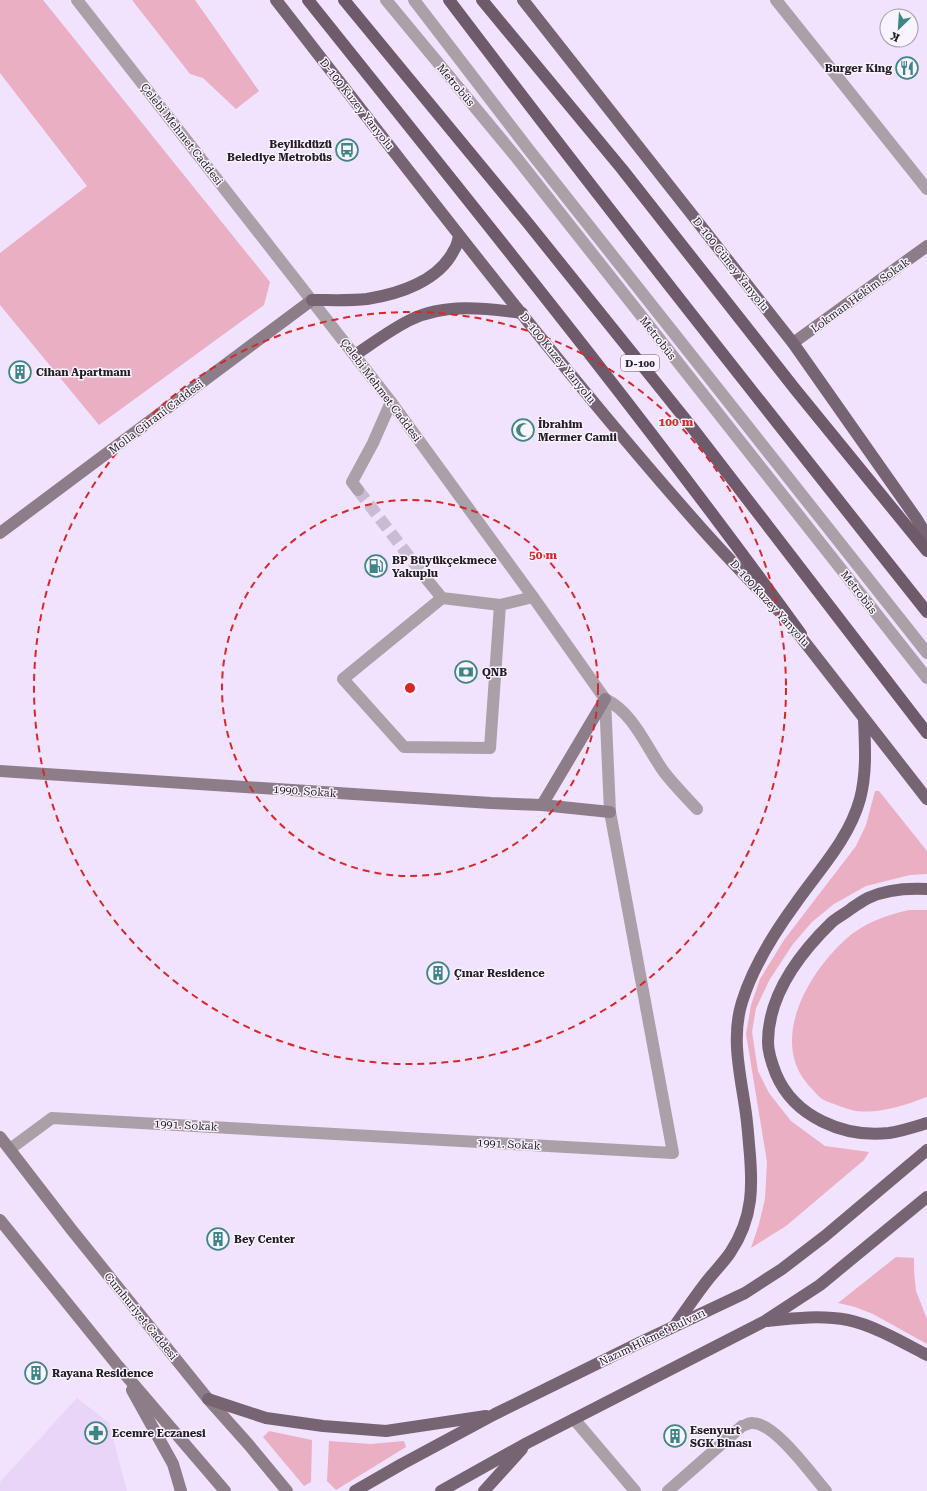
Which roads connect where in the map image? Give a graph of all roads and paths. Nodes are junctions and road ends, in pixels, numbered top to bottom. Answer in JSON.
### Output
{"nodes":[{"id":1,"x":77,"y":0,"type":"edge"},
{"id":2,"x":276,"y":0,"type":"edge"},
{"id":3,"x":308,"y":0,"type":"edge"},
{"id":4,"x":344,"y":0,"type":"edge"},
{"id":5,"x":386,"y":0,"type":"edge"},
{"id":6,"x":414,"y":0,"type":"edge"},
{"id":7,"x":449,"y":0,"type":"edge"},
{"id":8,"x":482,"y":0,"type":"edge"},
{"id":9,"x":523,"y":0,"type":"edge"},
{"id":10,"x":776,"y":0,"type":"edge"},
{"id":11,"x":927,"y":189,"type":"edge"},
{"id":12,"x":459,"y":236,"type":"junction"},
{"id":13,"x":927,"y":246,"type":"edge"},
{"id":14,"x":312,"y":300,"type":"junction"},
{"id":15,"x":522,"y":313,"type":"junction"},
{"id":16,"x":793,"y":344,"type":"junction"},
{"id":17,"x":355,"y":355,"type":"junction"},
{"id":18,"x":391,"y":402,"type":"junction"},
{"id":19,"x":358,"y":490,"type":"tunnel mouth"},
{"id":20,"x":0,"y":533,"type":"edge"},
{"id":21,"x":927,"y":536,"type":"edge"},
{"id":22,"x":927,"y":551,"type":"edge"},
{"id":23,"x":424,"y":576,"type":"tunnel mouth"},
{"id":24,"x":533,"y":597,"type":"junction"},
{"id":25,"x":442,"y":598,"type":"junction"},
{"id":26,"x":500,"y":606,"type":"junction"},
{"id":27,"x":927,"y":612,"type":"edge"},
{"id":28,"x":801,"y":634,"type":"junction"},
{"id":29,"x":927,"y":654,"type":"edge"},
{"id":30,"x":927,"y":678,"type":"edge"},
{"id":31,"x":605,"y":700,"type":"junction"},
{"id":32,"x":864,"y":719,"type":"junction"},
{"id":33,"x":927,"y":733,"type":"edge"},
{"id":34,"x":0,"y":771,"type":"edge"},
{"id":35,"x":927,"y":799,"type":"edge"},
{"id":36,"x":542,"y":805,"type":"junction"},
{"id":37,"x":697,"y":809,"type":"dead end"},
{"id":38,"x":610,"y":812,"type":"junction"},
{"id":39,"x":927,"y":890,"type":"edge"},
{"id":40,"x":927,"y":1123,"type":"edge"},
{"id":41,"x":0,"y":1137,"type":"edge"},
{"id":42,"x":10,"y":1149,"type":"junction"},
{"id":43,"x":927,"y":1150,"type":"edge"},
{"id":44,"x":927,"y":1197,"type":"edge"},
{"id":45,"x":0,"y":1220,"type":"edge"},
{"id":46,"x":765,"y":1321,"type":"junction"},
{"id":47,"x":674,"y":1327,"type":"junction"},
{"id":48,"x":927,"y":1356,"type":"edge"},
{"id":49,"x":118,"y":1366,"type":"junction"},
{"id":50,"x":208,"y":1399,"type":"junction"},
{"id":51,"x":495,"y":1414,"type":"junction"},
{"id":52,"x":574,"y":1419,"type":"junction"},
{"id":53,"x":527,"y":1443,"type":"junction"},
{"id":54,"x":182,"y":1491,"type":"edge"},
{"id":55,"x":225,"y":1491,"type":"edge"},
{"id":56,"x":287,"y":1491,"type":"edge"},
{"id":57,"x":355,"y":1491,"type":"edge"},
{"id":58,"x":441,"y":1491,"type":"edge"},
{"id":59,"x":484,"y":1491,"type":"edge"},
{"id":60,"x":635,"y":1491,"type":"edge"},
{"id":61,"x":668,"y":1491,"type":"edge"},
{"id":62,"x":826,"y":1491,"type":"edge"}],
"edges":[{"from":1,"to":14,"type":"street","name":"Çelebi Mehmet Caddesi"},
{"from":2,"to":12,"type":"main road","name":"D-100 Kuzey Yanyolu"},
{"from":3,"to":28,"type":"highway"},
{"from":4,"to":33,"type":"highway","number":"D-100"},
{"from":5,"to":30,"type":"street","name":"Metrobüs"},
{"from":6,"to":29,"type":"street","name":"Metrobüs"},
{"from":7,"to":27,"type":"highway"},
{"from":8,"to":22,"type":"highway"},
{"from":9,"to":16,"type":"main road","name":"D-100 Güney Yanyolu"},
{"from":10,"to":11,"type":"street"},
{"from":12,"to":14,"type":"main road"},
{"from":12,"to":15,"type":"main road","name":"D-100 Kuzey Yanyolu"},
{"from":13,"to":16,"type":"main road","name":"Lokman Hekim Sokak"},
{"from":14,"to":17,"type":"street","name":"Çelebi Mehmet Caddesi"},
{"from":14,"to":20,"type":"main road","name":"Molla Gürani Caddesi"},
{"from":15,"to":17,"type":"main road"},
{"from":15,"to":28,"type":"main road","name":"D-100 Kuzey Yanyolu"},
{"from":16,"to":21,"type":"main road","name":"D-100 Güney Yanyolu"},
{"from":17,"to":18,"type":"street","name":"Çelebi Mehmet Caddesi"},
{"from":18,"to":19,"type":"street"},
{"from":18,"to":24,"type":"street","name":"Çelebi Mehmet Caddesi"},
{"from":23,"to":25,"type":"street"},
{"from":24,"to":26,"type":"street"},
{"from":24,"to":31,"type":"street","name":"Çelebi Mehmet Caddesi"},
{"from":25,"to":26,"type":"street"},
{"from":25,"to":26,"type":"street"},
{"from":28,"to":32,"type":"main road","name":"D-100 Kuzey Yanyolu"},
{"from":31,"to":36,"type":"main road"},
{"from":31,"to":37,"type":"street"},
{"from":31,"to":38,"type":"street"},
{"from":32,"to":35,"type":"main road","name":"D-100 Kuzey Yanyolu"},
{"from":32,"to":47,"type":"main road"},
{"from":34,"to":36,"type":"main road","name":"1990. Sokak"},
{"from":36,"to":38,"type":"main road","name":"1990. Sokak"},
{"from":38,"to":42,"type":"street","name":"1991. Sokak"},
{"from":39,"to":40,"type":"main road"},
{"from":41,"to":42,"type":"main road","name":"Cumhuriyet Caddesi"},
{"from":42,"to":50,"type":"main road","name":"Cumhuriyet Caddesi"},
{"from":43,"to":47,"type":"main road","name":"Nazım Hikmet Bulvarı"},
{"from":44,"to":46,"type":"main road"},
{"from":45,"to":49,"type":"main road"},
{"from":46,"to":48,"type":"main road"},
{"from":46,"to":52,"type":"main road"},
{"from":47,"to":51,"type":"main road","name":"Nazım Hikmet Bulvarı"},
{"from":49,"to":54,"type":"main road"},
{"from":49,"to":55,"type":"main road"},
{"from":50,"to":51,"type":"main road"},
{"from":50,"to":56,"type":"main road","name":"Cumhuriyet Caddesi"},
{"from":51,"to":57,"type":"main road","name":"Nazım Hikmet Bulvarı"},
{"from":52,"to":53,"type":"main road"},
{"from":52,"to":60,"type":"street"},
{"from":53,"to":58,"type":"main road"},
{"from":53,"to":59,"type":"main road"},
{"from":61,"to":62,"type":"street"}]}
